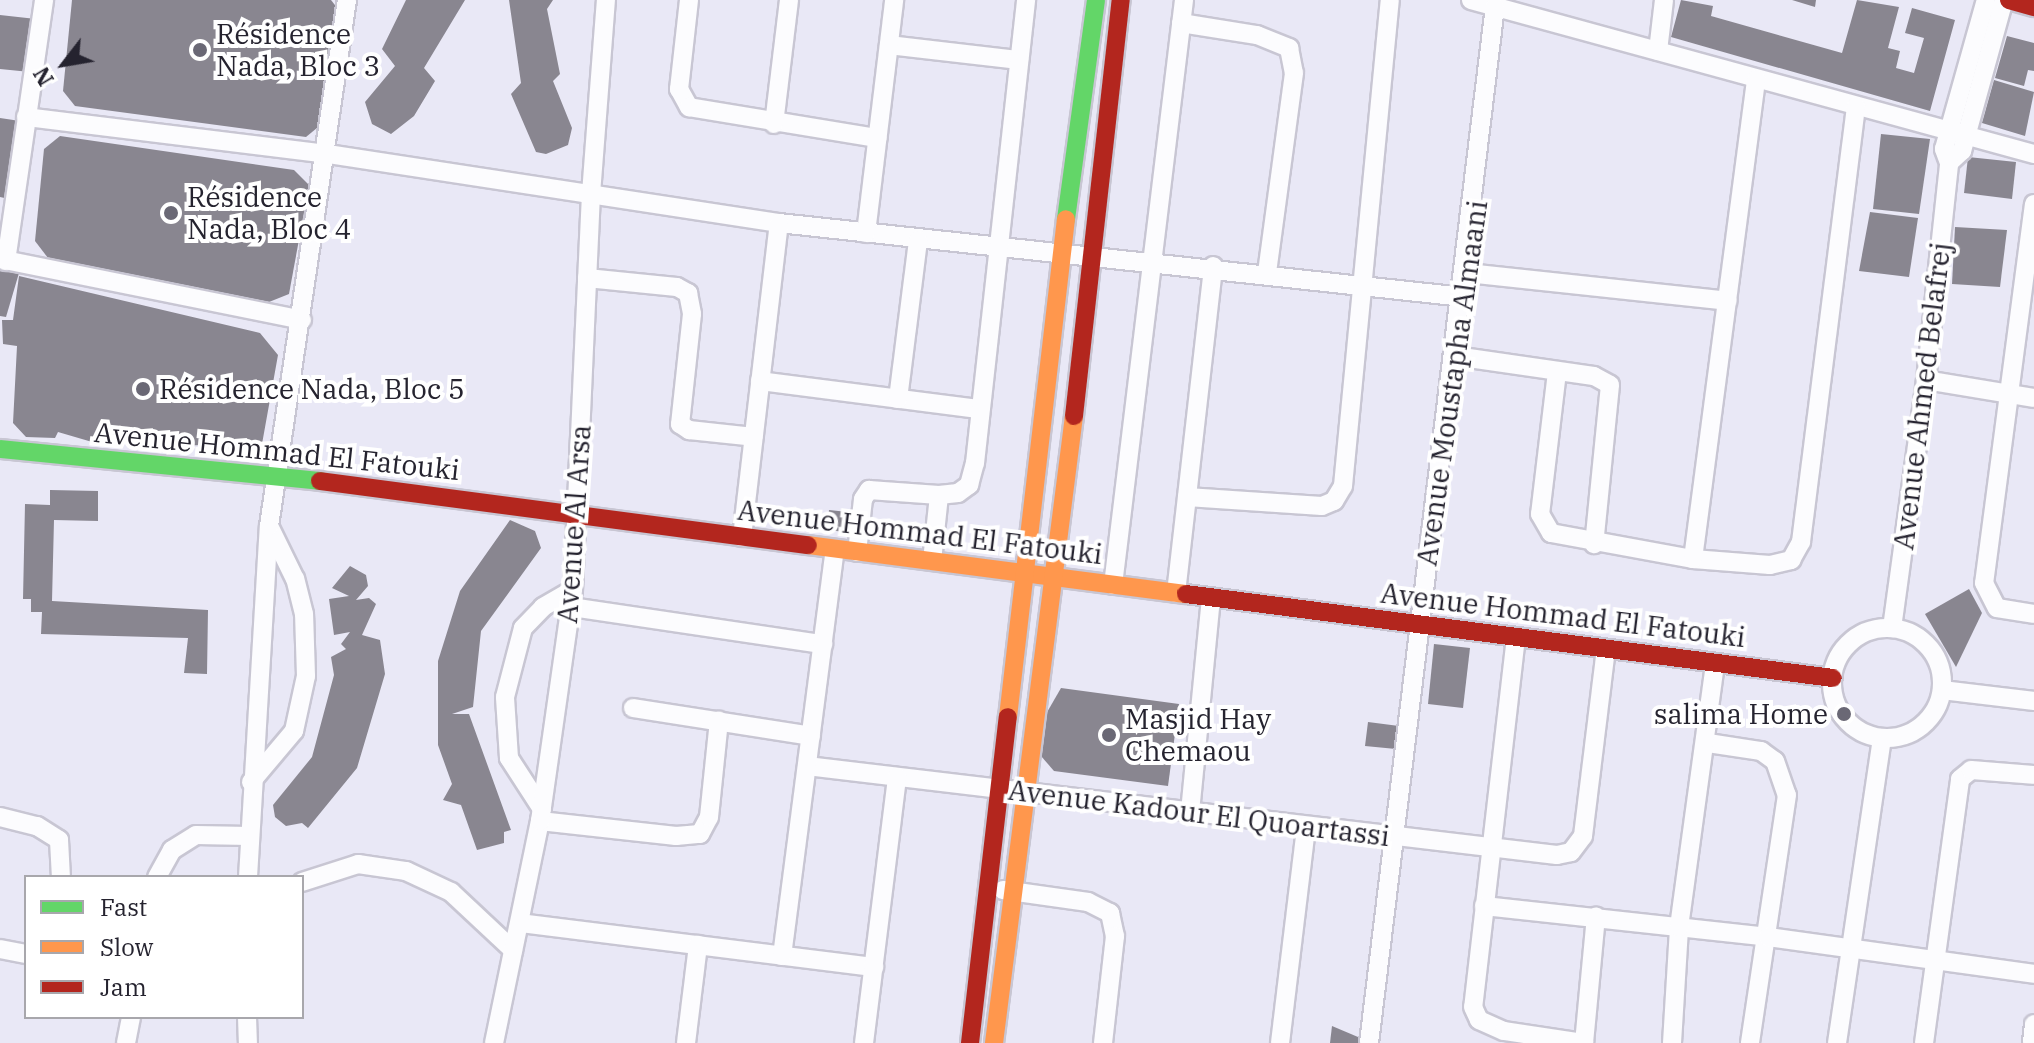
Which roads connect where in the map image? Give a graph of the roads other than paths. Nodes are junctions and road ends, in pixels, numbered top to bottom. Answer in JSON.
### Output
{"nodes":[{"id":1,"x":44,"y":0,"type":"edge"},
{"id":2,"x":347,"y":0,"type":"edge"},
{"id":3,"x":606,"y":0,"type":"edge"},
{"id":4,"x":689,"y":0,"type":"edge"},
{"id":5,"x":789,"y":0,"type":"edge"},
{"id":6,"x":894,"y":0,"type":"edge"},
{"id":7,"x":1026,"y":0,"type":"edge"},
{"id":8,"x":1096,"y":0,"type":"edge"},
{"id":9,"x":1121,"y":0,"type":"edge"},
{"id":10,"x":1184,"y":0,"type":"edge"},
{"id":11,"x":1390,"y":0,"type":"edge"},
{"id":12,"x":1471,"y":0,"type":"edge"},
{"id":13,"x":1664,"y":0,"type":"edge"},
{"id":14,"x":1986,"y":0,"type":"edge"},
{"id":15,"x":2006,"y":0,"type":"edge"},
{"id":16,"x":1495,"y":7,"type":"junction"},
{"id":17,"x":2034,"y":7,"type":"edge"},
{"id":18,"x":1181,"y":23,"type":"junction"},
{"id":19,"x":889,"y":45,"type":"junction"},
{"id":20,"x":1658,"y":51,"type":"junction"},
{"id":21,"x":1019,"y":60,"type":"junction"},
{"id":22,"x":1756,"y":79,"type":"junction"},
{"id":23,"x":1856,"y":106,"type":"junction"},
{"id":24,"x":26,"y":117,"type":"junction"},
{"id":25,"x":774,"y":124,"type":"junction"},
{"id":26,"x":1956,"y":133,"type":"junction"},
{"id":27,"x":877,"y":138,"type":"junction"},
{"id":28,"x":328,"y":154,"type":"junction"},
{"id":29,"x":2034,"y":154,"type":"edge"},
{"id":30,"x":591,"y":194,"type":"junction"},
{"id":31,"x":2034,"y":204,"type":"edge"},
{"id":32,"x":779,"y":223,"type":"junction"},
{"id":33,"x":866,"y":233,"type":"junction"},
{"id":34,"x":918,"y":240,"type":"junction"},
{"id":35,"x":998,"y":248,"type":"junction"},
{"id":36,"x":1061,"y":254,"type":"junction"},
{"id":37,"x":1093,"y":257,"type":"junction"},
{"id":38,"x":3,"y":260,"type":"edge"},
{"id":39,"x":1151,"y":261,"type":"junction"},
{"id":40,"x":1213,"y":266,"type":"junction"},
{"id":41,"x":1267,"y":273,"type":"junction"},
{"id":42,"x":1467,"y":273,"type":"junction"},
{"id":43,"x":587,"y":278,"type":"junction"},
{"id":44,"x":1360,"y":284,"type":"junction"},
{"id":45,"x":1464,"y":297,"type":"junction"},
{"id":46,"x":1728,"y":301,"type":"junction"},
{"id":47,"x":302,"y":320,"type":"junction"},
{"id":48,"x":1455,"y":356,"type":"junction"},
{"id":49,"x":1557,"y":372,"type":"junction"},
{"id":50,"x":1926,"y":380,"type":"junction"},
{"id":51,"x":760,"y":381,"type":"junction"},
{"id":52,"x":2008,"y":396,"type":"junction"},
{"id":53,"x":2034,"y":398,"type":"edge"},
{"id":54,"x":898,"y":399,"type":"junction"},
{"id":55,"x":979,"y":409,"type":"junction"},
{"id":56,"x":754,"y":437,"type":"junction"},
{"id":57,"x":0,"y":449,"type":"edge"},
{"id":58,"x":278,"y":476,"type":"junction"},
{"id":59,"x":939,"y":495,"type":"junction"},
{"id":60,"x":1187,"y":497,"type":"junction"},
{"id":61,"x":579,"y":515,"type":"junction"},
{"id":62,"x":269,"y":526,"type":"junction"},
{"id":63,"x":742,"y":537,"type":"junction"},
{"id":64,"x":1594,"y":544,"type":"junction"},
{"id":65,"x":835,"y":549,"type":"junction"},
{"id":66,"x":857,"y":552,"type":"junction"},
{"id":67,"x":1693,"y":559,"type":"junction"},
{"id":68,"x":932,"y":561,"type":"junction"},
{"id":69,"x":1025,"y":573,"type":"junction"},
{"id":70,"x":1056,"y":578,"type":"junction"},
{"id":71,"x":1113,"y":585,"type":"junction"},
{"id":72,"x":1176,"y":593,"type":"junction"},
{"id":73,"x":1211,"y":598,"type":"junction"},
{"id":74,"x":572,"y":599,"type":"junction"},
{"id":75,"x":2034,"y":614,"type":"edge"},
{"id":76,"x":1420,"y":625,"type":"junction"},
{"id":77,"x":1892,"y":628,"type":"junction"},
{"id":78,"x":1516,"y":637,"type":"junction"},
{"id":79,"x":823,"y":644,"type":"junction"},
{"id":80,"x":1606,"y":649,"type":"junction"},
{"id":81,"x":1715,"y":663,"type":"junction"},
{"id":82,"x":1833,"y":678,"type":"junction"},
{"id":83,"x":1942,"y":690,"type":"junction"},
{"id":84,"x":2034,"y":701,"type":"edge"},
{"id":85,"x":633,"y":708,"type":"dead end"},
{"id":86,"x":719,"y":721,"type":"junction"},
{"id":87,"x":811,"y":736,"type":"junction"},
{"id":88,"x":1882,"y":738,"type":"junction"},
{"id":89,"x":1708,"y":743,"type":"junction"},
{"id":90,"x":807,"y":766,"type":"junction"},
{"id":91,"x":2034,"y":775,"type":"edge"},
{"id":92,"x":897,"y":777,"type":"junction"},
{"id":93,"x":251,"y":782,"type":"junction"},
{"id":94,"x":1000,"y":787,"type":"junction"},
{"id":95,"x":1023,"y":791,"type":"junction"},
{"id":96,"x":1190,"y":812,"type":"junction"},
{"id":97,"x":541,"y":815,"type":"junction"},
{"id":98,"x":0,"y":817,"type":"edge"},
{"id":99,"x":1306,"y":828,"type":"junction"},
{"id":100,"x":249,"y":836,"type":"junction"},
{"id":101,"x":1390,"y":838,"type":"junction"},
{"id":102,"x":1490,"y":851,"type":"junction"},
{"id":103,"x":61,"y":875,"type":"edge"},
{"id":104,"x":158,"y":875,"type":"edge"},
{"id":105,"x":248,"y":875,"type":"edge"},
{"id":106,"x":304,"y":881,"type":"edge"},
{"id":107,"x":988,"y":887,"type":"junction"},
{"id":108,"x":1013,"y":892,"type":"junction"},
{"id":109,"x":1484,"y":906,"type":"junction"},
{"id":110,"x":1596,"y":917,"type":"junction"},
{"id":111,"x":520,"y":923,"type":"junction"},
{"id":112,"x":1679,"y":927,"type":"junction"},
{"id":113,"x":1768,"y":937,"type":"junction"},
{"id":114,"x":698,"y":945,"type":"junction"},
{"id":115,"x":0,"y":949,"type":"edge"},
{"id":116,"x":1851,"y":949,"type":"junction"},
{"id":117,"x":513,"y":950,"type":"junction"},
{"id":118,"x":24,"y":954,"type":"edge"},
{"id":119,"x":782,"y":956,"type":"junction"},
{"id":120,"x":1935,"y":962,"type":"junction"},
{"id":121,"x":874,"y":967,"type":"junction"},
{"id":122,"x":2034,"y":974,"type":"edge"},
{"id":123,"x":131,"y":1019,"type":"edge"},
{"id":124,"x":247,"y":1019,"type":"edge"},
{"id":125,"x":2034,"y":1024,"type":"edge"},
{"id":126,"x":126,"y":1043,"type":"edge"},
{"id":127,"x":248,"y":1043,"type":"edge"},
{"id":128,"x":494,"y":1043,"type":"edge"},
{"id":129,"x":686,"y":1043,"type":"edge"},
{"id":130,"x":864,"y":1043,"type":"edge"},
{"id":131,"x":970,"y":1043,"type":"edge"},
{"id":132,"x":994,"y":1043,"type":"edge"},
{"id":133,"x":1103,"y":1043,"type":"edge"},
{"id":134,"x":1280,"y":1043,"type":"edge"},
{"id":135,"x":1369,"y":1043,"type":"edge"},
{"id":136,"x":1584,"y":1043,"type":"edge"},
{"id":137,"x":1672,"y":1043,"type":"edge"},
{"id":138,"x":1750,"y":1043,"type":"edge"},
{"id":139,"x":1837,"y":1043,"type":"edge"},
{"id":140,"x":1924,"y":1043,"type":"edge"},
{"id":141,"x":2032,"y":1043,"type":"edge"}],
"edges":[{"from":1,"to":24,"type":"street"},
{"from":2,"to":28,"type":"street"},
{"from":3,"to":30,"type":"street","name":"Avenue Al Arsa"},
{"from":4,"to":25,"type":"street"},
{"from":5,"to":25,"type":"street"},
{"from":6,"to":19,"type":"street"},
{"from":7,"to":21,"type":"street"},
{"from":8,"to":36,"type":"street"},
{"from":9,"to":37,"type":"street"},
{"from":10,"to":18,"type":"street"},
{"from":11,"to":44,"type":"street"},
{"from":12,"to":16,"type":"street"},
{"from":13,"to":20,"type":"street"},
{"from":14,"to":26,"type":"street","name":"Avenue Ahmed Belafrej"},
{"from":15,"to":17,"type":"street"},
{"from":15,"to":26,"type":"street","name":"Avenue Ahmed Belafrej"},
{"from":16,"to":20,"type":"street"},
{"from":16,"to":42,"type":"street","name":"Avenue Moustapha Almaani"},
{"from":18,"to":39,"type":"street"},
{"from":18,"to":41,"type":"street"},
{"from":19,"to":21,"type":"street"},
{"from":19,"to":27,"type":"street"},
{"from":20,"to":22,"type":"street"},
{"from":21,"to":35,"type":"street"},
{"from":22,"to":23,"type":"street"},
{"from":22,"to":46,"type":"street"},
{"from":23,"to":26,"type":"street"},
{"from":23,"to":67,"type":"street"},
{"from":24,"to":28,"type":"street"},
{"from":24,"to":38,"type":"street"},
{"from":25,"to":27,"type":"street"},
{"from":26,"to":29,"type":"street"},
{"from":26,"to":50,"type":"street","name":"Avenue Ahmed Belafrej"},
{"from":27,"to":33,"type":"street"},
{"from":28,"to":30,"type":"street"},
{"from":28,"to":47,"type":"street"},
{"from":30,"to":32,"type":"street"},
{"from":30,"to":43,"type":"street","name":"Avenue Al Arsa"},
{"from":31,"to":52,"type":"street"},
{"from":32,"to":33,"type":"street"},
{"from":32,"to":51,"type":"street"},
{"from":33,"to":34,"type":"street"},
{"from":34,"to":35,"type":"street"},
{"from":34,"to":54,"type":"street"},
{"from":35,"to":36,"type":"street"},
{"from":35,"to":55,"type":"street"},
{"from":36,"to":37,"type":"street"},
{"from":36,"to":69,"type":"street"},
{"from":37,"to":39,"type":"street"},
{"from":37,"to":70,"type":"street"},
{"from":38,"to":47,"type":"street"},
{"from":39,"to":40,"type":"street"},
{"from":39,"to":71,"type":"street"},
{"from":40,"to":41,"type":"street"},
{"from":40,"to":60,"type":"street"},
{"from":41,"to":44,"type":"street"},
{"from":42,"to":45,"type":"street","name":"Avenue Moustapha Almaani"},
{"from":42,"to":46,"type":"street"},
{"from":43,"to":56,"type":"street"},
{"from":43,"to":61,"type":"street","name":"Avenue Al Arsa"},
{"from":44,"to":45,"type":"street"},
{"from":44,"to":60,"type":"street"},
{"from":45,"to":48,"type":"street","name":"Avenue Moustapha Almaani"},
{"from":46,"to":67,"type":"street"},
{"from":47,"to":58,"type":"street"},
{"from":48,"to":49,"type":"street"},
{"from":48,"to":76,"type":"street","name":"Avenue Moustapha Almaani"},
{"from":49,"to":64,"type":"street"},
{"from":49,"to":64,"type":"street"},
{"from":50,"to":52,"type":"street"},
{"from":50,"to":77,"type":"street","name":"Avenue Ahmed Belafrej"},
{"from":51,"to":54,"type":"street"},
{"from":51,"to":56,"type":"street"},
{"from":52,"to":53,"type":"street"},
{"from":52,"to":75,"type":"street"},
{"from":54,"to":55,"type":"street"},
{"from":55,"to":59,"type":"street"},
{"from":56,"to":63,"type":"street"},
{"from":57,"to":58,"type":"street","name":"Avenue Hommad El Fatouki"},
{"from":58,"to":61,"type":"street","name":"Avenue Hommad El Fatouki"},
{"from":58,"to":62,"type":"street"},
{"from":59,"to":66,"type":"street"},
{"from":59,"to":68,"type":"street"},
{"from":60,"to":72,"type":"street"},
{"from":61,"to":63,"type":"street","name":"Avenue Hommad El Fatouki"},
{"from":61,"to":74,"type":"street","name":"Avenue Al Arsa"},
{"from":62,"to":93,"type":"street"},
{"from":62,"to":93,"type":"street"},
{"from":63,"to":65,"type":"street","name":"Avenue Hommad El Fatouki"},
{"from":64,"to":67,"type":"street"},
{"from":65,"to":66,"type":"street","name":"Avenue Hommad El Fatouki"},
{"from":65,"to":79,"type":"street"},
{"from":66,"to":68,"type":"street","name":"Avenue Hommad El Fatouki"},
{"from":68,"to":69,"type":"street","name":"Avenue Hommad El Fatouki"},
{"from":69,"to":70,"type":"street","name":"Avenue Hommad El Fatouki"},
{"from":69,"to":94,"type":"street"},
{"from":70,"to":71,"type":"street","name":"Avenue Hommad El Fatouki"},
{"from":70,"to":95,"type":"street"},
{"from":71,"to":72,"type":"street","name":"Avenue Hommad El Fatouki"},
{"from":72,"to":73,"type":"street","name":"Avenue Hommad El Fatouki"},
{"from":73,"to":76,"type":"street","name":"Avenue Hommad El Fatouki"},
{"from":73,"to":96,"type":"street"},
{"from":74,"to":79,"type":"street"},
{"from":74,"to":97,"type":"street","name":"Avenue Al Arsa"},
{"from":74,"to":97,"type":"street"},
{"from":76,"to":78,"type":"street","name":"Avenue Hommad El Fatouki"},
{"from":76,"to":101,"type":"street","name":"Avenue Moustapha Almaani"},
{"from":77,"to":82,"type":"street"},
{"from":77,"to":83,"type":"street"},
{"from":78,"to":80,"type":"street","name":"Avenue Hommad El Fatouki"},
{"from":78,"to":102,"type":"street"},
{"from":79,"to":87,"type":"street"},
{"from":80,"to":81,"type":"street","name":"Avenue Hommad El Fatouki"},
{"from":80,"to":102,"type":"street","name":"Avenue Kadour El Quoartassi"},
{"from":81,"to":82,"type":"street","name":"Avenue Hommad El Fatouki"},
{"from":81,"to":89,"type":"street"},
{"from":82,"to":88,"type":"street"},
{"from":83,"to":84,"type":"street"},
{"from":83,"to":88,"type":"street"},
{"from":85,"to":86,"type":"street"},
{"from":86,"to":87,"type":"street"},
{"from":86,"to":97,"type":"street"},
{"from":87,"to":90,"type":"street"},
{"from":88,"to":116,"type":"street"},
{"from":89,"to":112,"type":"street"},
{"from":89,"to":113,"type":"street"},
{"from":90,"to":92,"type":"street","name":"Avenue Kadour El Quoartassi"},
{"from":90,"to":119,"type":"street"},
{"from":91,"to":120,"type":"street"},
{"from":92,"to":94,"type":"street","name":"Avenue Kadour El Quoartassi"},
{"from":92,"to":121,"type":"street"},
{"from":93,"to":100,"type":"street"},
{"from":94,"to":95,"type":"street","name":"Avenue Kadour El Quoartassi"},
{"from":94,"to":107,"type":"street"},
{"from":95,"to":96,"type":"street","name":"Avenue Kadour El Quoartassi"},
{"from":95,"to":108,"type":"street"},
{"from":96,"to":99,"type":"street","name":"Avenue Kadour El Quoartassi"},
{"from":97,"to":111,"type":"street","name":"Avenue Al Arsa"},
{"from":98,"to":103,"type":"street"},
{"from":99,"to":101,"type":"street","name":"Avenue Kadour El Quoartassi"},
{"from":99,"to":134,"type":"street"},
{"from":100,"to":104,"type":"street"},
{"from":100,"to":105,"type":"street"},
{"from":101,"to":102,"type":"street","name":"Avenue Kadour El Quoartassi"},
{"from":101,"to":135,"type":"street","name":"Avenue Moustapha Almaani"},
{"from":102,"to":109,"type":"street"},
{"from":106,"to":117,"type":"street"},
{"from":107,"to":108,"type":"street"},
{"from":107,"to":131,"type":"street"},
{"from":108,"to":132,"type":"street"},
{"from":108,"to":133,"type":"street"},
{"from":109,"to":110,"type":"street"},
{"from":109,"to":136,"type":"street"},
{"from":110,"to":112,"type":"street"},
{"from":110,"to":136,"type":"street"},
{"from":111,"to":114,"type":"street"},
{"from":111,"to":117,"type":"street","name":"Avenue Al Arsa"},
{"from":112,"to":113,"type":"street"},
{"from":112,"to":137,"type":"street"},
{"from":113,"to":116,"type":"street"},
{"from":113,"to":138,"type":"street"},
{"from":114,"to":119,"type":"street"},
{"from":114,"to":129,"type":"street"},
{"from":115,"to":118,"type":"street"},
{"from":116,"to":120,"type":"street"},
{"from":116,"to":139,"type":"street"},
{"from":117,"to":128,"type":"street","name":"Avenue Al Arsa"},
{"from":119,"to":121,"type":"street"},
{"from":120,"to":122,"type":"street"},
{"from":120,"to":140,"type":"street"},
{"from":121,"to":130,"type":"street"},
{"from":123,"to":126,"type":"street"},
{"from":124,"to":127,"type":"street"},
{"from":125,"to":141,"type":"street"}]}
